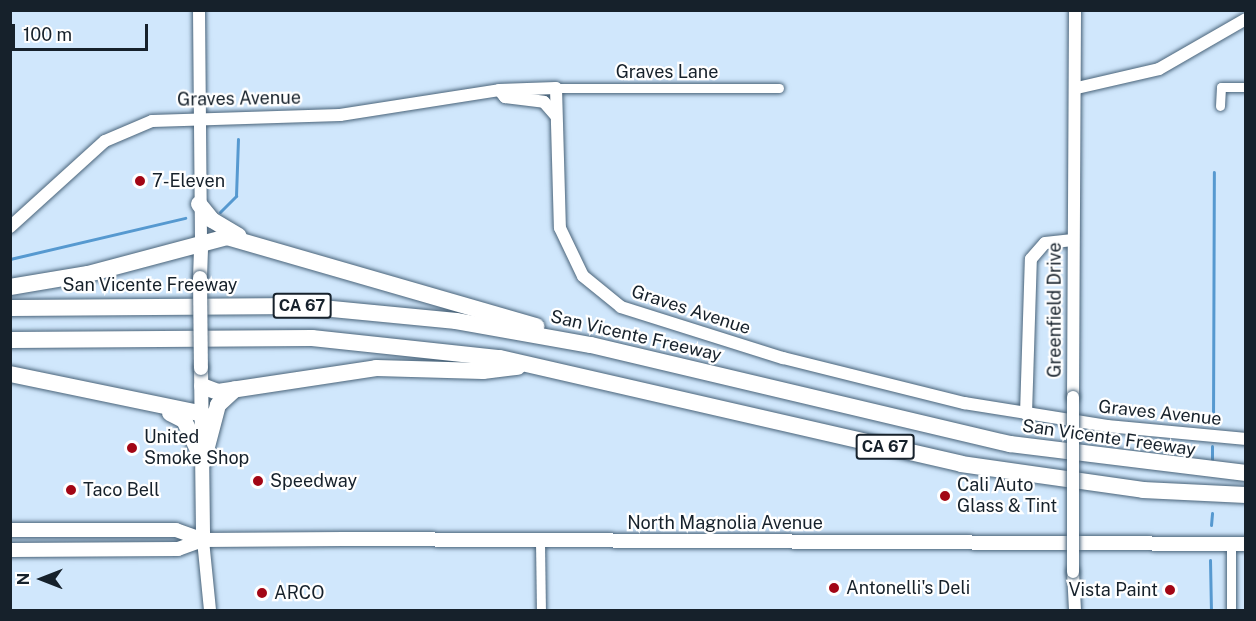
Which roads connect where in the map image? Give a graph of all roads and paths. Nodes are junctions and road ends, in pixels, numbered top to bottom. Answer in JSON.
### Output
{"nodes":[{"id":1,"x":199,"y":10,"type":"edge"},
{"id":2,"x":1075,"y":10,"type":"edge"},
{"id":3,"x":1245,"y":19,"type":"edge"},
{"id":4,"x":1245,"y":87,"type":"edge"},
{"id":5,"x":556,"y":88,"type":"junction"},
{"id":6,"x":779,"y":88,"type":"dead end"},
{"id":7,"x":1077,"y":88,"type":"junction"},
{"id":8,"x":499,"y":90,"type":"junction"},
{"id":9,"x":1220,"y":106,"type":"dead end"},
{"id":10,"x":198,"y":115,"type":"junction"},
{"id":11,"x":556,"y":116,"type":"junction"},
{"id":12,"x":199,"y":204,"type":"junction"},
{"id":13,"x":10,"y":227,"type":"edge"},
{"id":14,"x":243,"y":238,"type":"junction"},
{"id":15,"x":1073,"y":240,"type":"junction"},
{"id":16,"x":201,"y":247,"type":"junction"},
{"id":17,"x":10,"y":287,"type":"edge"},
{"id":18,"x":10,"y":308,"type":"edge"},
{"id":19,"x":10,"y":340,"type":"edge"},
{"id":20,"x":591,"y":345,"type":"junction"},
{"id":21,"x":530,"y":365,"type":"junction"},
{"id":22,"x":10,"y":374,"type":"edge"},
{"id":23,"x":202,"y":386,"type":"junction"},
{"id":24,"x":235,"y":389,"type":"junction"},
{"id":25,"x":158,"y":408,"type":"junction"},
{"id":26,"x":203,"y":414,"type":"junction"},
{"id":27,"x":1026,"y":414,"type":"junction"},
{"id":28,"x":1245,"y":439,"type":"edge"},
{"id":29,"x":203,"y":462,"type":"junction"},
{"id":30,"x":1245,"y":473,"type":"edge"},
{"id":31,"x":1245,"y":495,"type":"edge"},
{"id":32,"x":10,"y":530,"type":"edge"},
{"id":33,"x":203,"y":540,"type":"junction"},
{"id":34,"x":540,"y":541,"type":"junction"},
{"id":35,"x":1231,"y":544,"type":"junction"},
{"id":36,"x":1245,"y":544,"type":"edge"},
{"id":37,"x":10,"y":550,"type":"edge"},
{"id":38,"x":210,"y":610,"type":"edge"},
{"id":39,"x":541,"y":610,"type":"edge"},
{"id":40,"x":1075,"y":610,"type":"edge"},
{"id":41,"x":1231,"y":610,"type":"edge"}],
"edges":[{"from":1,"to":10,"type":"main road"},
{"from":2,"to":7,"type":"main road","name":"Greenfield Drive"},
{"from":3,"to":7,"type":"main road"},
{"from":4,"to":9,"type":"street"},
{"from":5,"to":6,"type":"street","name":"Graves Lane"},
{"from":5,"to":8,"type":"main road","name":"Graves Avenue"},
{"from":5,"to":11,"type":"main road","name":"Graves Avenue"},
{"from":7,"to":15,"type":"main road","name":"Greenfield Drive"},
{"from":8,"to":10,"type":"main road","name":"Graves Avenue"},
{"from":8,"to":11,"type":"main road"},
{"from":10,"to":12,"type":"main road"},
{"from":10,"to":13,"type":"main road","name":"Graves Avenue"},
{"from":11,"to":27,"type":"main road","name":"Graves Avenue"},
{"from":12,"to":14,"type":"highway"},
{"from":12,"to":16,"type":"main road"},
{"from":14,"to":16,"type":"highway"},
{"from":14,"to":20,"type":"highway"},
{"from":15,"to":27,"type":"main road"},
{"from":15,"to":40,"type":"main road","name":"Greenfield Drive","bridge":true},
{"from":16,"to":17,"type":"highway"},
{"from":16,"to":23,"type":"main road","bridge":true},
{"from":18,"to":20,"type":"highway","name":"San Vicente Freeway","number":"CA 67"},
{"from":19,"to":21,"type":"highway","number":"CA 67"},
{"from":20,"to":30,"type":"highway","name":"San Vicente Freeway","number":"CA 67"},
{"from":21,"to":24,"type":"highway"},
{"from":21,"to":31,"type":"highway","number":"CA 67"},
{"from":22,"to":25,"type":"highway"},
{"from":23,"to":24,"type":"highway"},
{"from":23,"to":26,"type":"main road"},
{"from":24,"to":29,"type":"highway"},
{"from":25,"to":26,"type":"highway"},
{"from":25,"to":29,"type":"highway"},
{"from":26,"to":29,"type":"main road"},
{"from":27,"to":28,"type":"main road","name":"Graves Avenue"},
{"from":29,"to":33,"type":"main road"},
{"from":32,"to":33,"type":"main road","name":"North Magnolia Avenue"},
{"from":33,"to":34,"type":"main road","name":"North Magnolia Avenue"},
{"from":33,"to":37,"type":"main road","name":"North Magnolia Avenue"},
{"from":33,"to":38,"type":"main road"},
{"from":34,"to":35,"type":"main road","name":"North Magnolia Avenue"},
{"from":34,"to":39,"type":"street"},
{"from":35,"to":36,"type":"main road","name":"North Magnolia Avenue"},
{"from":35,"to":41,"type":"street"}]}
